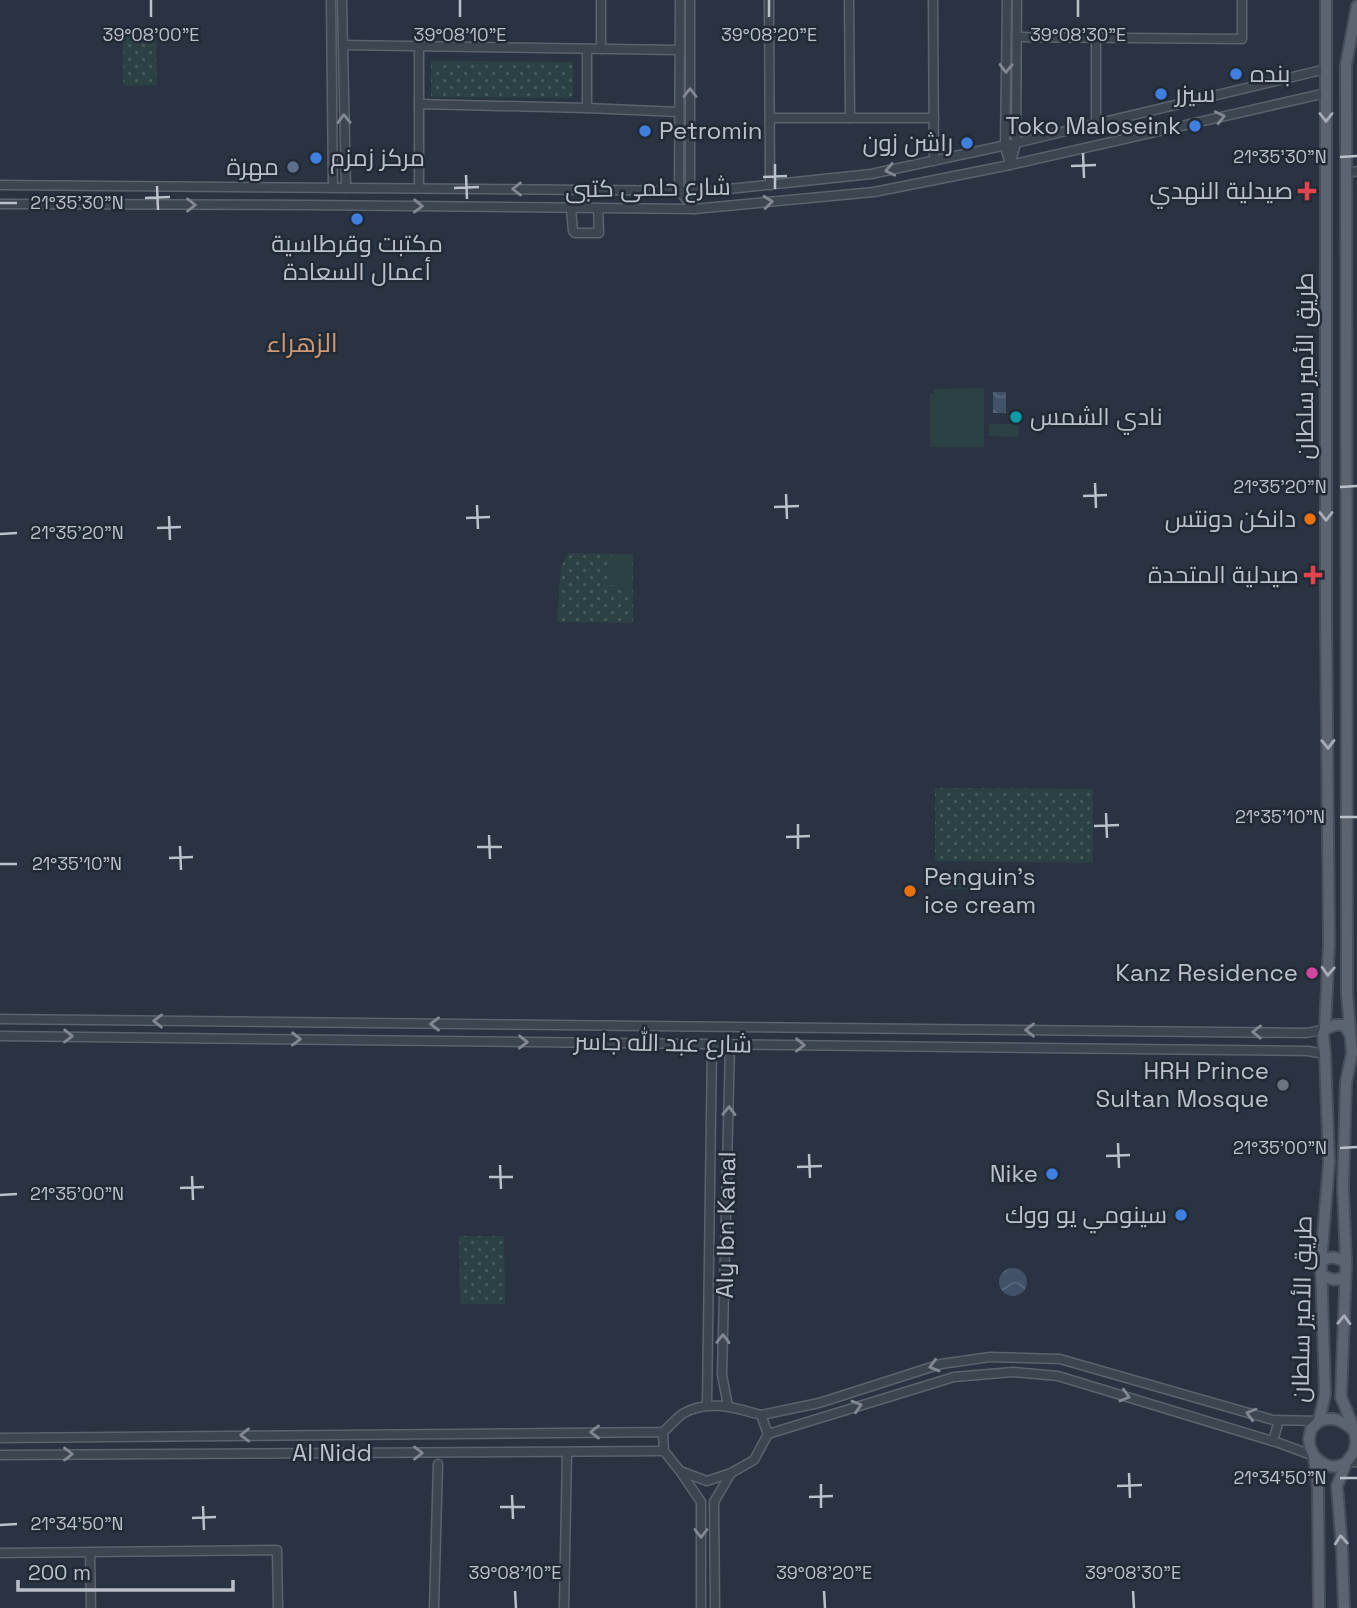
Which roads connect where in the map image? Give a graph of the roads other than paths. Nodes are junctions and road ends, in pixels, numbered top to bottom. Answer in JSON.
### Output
{"nodes":[{"id":1,"x":601,"y":0,"type":"edge"},
{"id":2,"x":680,"y":0,"type":"edge"},
{"id":3,"x":690,"y":0,"type":"edge"},
{"id":4,"x":769,"y":0,"type":"edge"},
{"id":5,"x":849,"y":0,"type":"edge"},
{"id":6,"x":933,"y":0,"type":"edge"},
{"id":7,"x":1007,"y":0,"type":"edge"},
{"id":8,"x":1017,"y":0,"type":"edge"},
{"id":9,"x":1242,"y":0,"type":"edge"},
{"id":10,"x":1325,"y":0,"type":"edge"},
{"id":11,"x":331,"y":4,"type":"edge"},
{"id":12,"x":343,"y":4,"type":"edge"},
{"id":13,"x":1357,"y":6,"type":"edge"},
{"id":14,"x":1017,"y":37,"type":"junction"},
{"id":15,"x":1096,"y":38,"type":"junction"},
{"id":16,"x":343,"y":45,"type":"junction"},
{"id":17,"x":419,"y":47,"type":"junction"},
{"id":18,"x":587,"y":49,"type":"junction"},
{"id":19,"x":601,"y":49,"type":"junction"},
{"id":20,"x":680,"y":50,"type":"junction"},
{"id":21,"x":1326,"y":69,"type":"junction"},
{"id":22,"x":1326,"y":93,"type":"junction"},
{"id":23,"x":419,"y":104,"type":"junction"},
{"id":24,"x":587,"y":108,"type":"junction"},
{"id":25,"x":679,"y":113,"type":"junction"},
{"id":26,"x":770,"y":118,"type":"junction"},
{"id":27,"x":850,"y":118,"type":"junction"},
{"id":28,"x":934,"y":118,"type":"junction"},
{"id":29,"x":1096,"y":124,"type":"junction"},
{"id":30,"x":1016,"y":144,"type":"junction"},
{"id":31,"x":1005,"y":146,"type":"junction"},
{"id":32,"x":934,"y":161,"type":"junction"},
{"id":33,"x":1010,"y":165,"type":"junction"},
{"id":34,"x":1352,"y":172,"type":"edge"},
{"id":35,"x":0,"y":184,"type":"edge"},
{"id":36,"x":770,"y":184,"type":"junction"},
{"id":37,"x":333,"y":187,"type":"junction"},
{"id":38,"x":346,"y":188,"type":"junction"},
{"id":39,"x":419,"y":188,"type":"junction"},
{"id":40,"x":678,"y":190,"type":"junction"},
{"id":41,"x":689,"y":191,"type":"junction"},
{"id":42,"x":0,"y":204,"type":"edge"},
{"id":43,"x":572,"y":208,"type":"junction"},
{"id":44,"x":598,"y":208,"type":"junction"},
{"id":45,"x":694,"y":209,"type":"junction"},
{"id":46,"x":1352,"y":311,"type":"edge"},
{"id":47,"x":1346,"y":427,"type":"junction"},
{"id":48,"x":1326,"y":428,"type":"junction"},
{"id":49,"x":1351,"y":618,"type":"edge"},
{"id":50,"x":1352,"y":865,"type":"edge"},
{"id":51,"x":1352,"y":884,"type":"edge"},
{"id":52,"x":0,"y":1019,"type":"edge"},
{"id":53,"x":194,"y":1021,"type":"junction"},
{"id":54,"x":859,"y":1028,"type":"junction"},
{"id":55,"x":1325,"y":1029,"type":"junction"},
{"id":56,"x":0,"y":1036,"type":"edge"},
{"id":57,"x":1352,"y":1036,"type":"junction"},
{"id":58,"x":192,"y":1038,"type":"junction"},
{"id":59,"x":712,"y":1044,"type":"junction"},
{"id":60,"x":730,"y":1044,"type":"junction"},
{"id":61,"x":859,"y":1045,"type":"junction"},
{"id":62,"x":1325,"y":1054,"type":"junction"},
{"id":63,"x":1321,"y":1261,"type":"junction"},
{"id":64,"x":1346,"y":1263,"type":"junction"},
{"id":65,"x":1321,"y":1274,"type":"junction"},
{"id":66,"x":1345,"y":1276,"type":"junction"},
{"id":67,"x":1024,"y":1358,"type":"junction"},
{"id":68,"x":973,"y":1359,"type":"junction"},
{"id":69,"x":1097,"y":1370,"type":"junction"},
{"id":70,"x":1024,"y":1373,"type":"junction"},
{"id":71,"x":974,"y":1375,"type":"junction"},
{"id":72,"x":904,"y":1376,"type":"junction"},
{"id":73,"x":1092,"y":1386,"type":"junction"},
{"id":74,"x":909,"y":1391,"type":"junction"},
{"id":75,"x":1180,"y":1394,"type":"junction"},
{"id":76,"x":827,"y":1401,"type":"junction"},
{"id":77,"x":707,"y":1404,"type":"junction"},
{"id":78,"x":728,"y":1406,"type":"junction"},
{"id":79,"x":1226,"y":1407,"type":"junction"},
{"id":80,"x":1174,"y":1411,"type":"junction"},
{"id":81,"x":831,"y":1414,"type":"junction"},
{"id":82,"x":761,"y":1415,"type":"junction"},
{"id":83,"x":1279,"y":1420,"type":"junction"},
{"id":84,"x":1319,"y":1421,"type":"junction"},
{"id":85,"x":1220,"y":1425,"type":"junction"},
{"id":86,"x":663,"y":1432,"type":"junction"},
{"id":87,"x":1356,"y":1432,"type":"edge"},
{"id":88,"x":768,"y":1434,"type":"junction"},
{"id":89,"x":0,"y":1438,"type":"edge"},
{"id":90,"x":1273,"y":1441,"type":"junction"},
{"id":91,"x":664,"y":1451,"type":"junction"},
{"id":92,"x":568,"y":1452,"type":"junction"},
{"id":93,"x":0,"y":1455,"type":"edge"},
{"id":94,"x":1314,"y":1456,"type":"junction"},
{"id":95,"x":1351,"y":1463,"type":"edge"},
{"id":96,"x":438,"y":1464,"type":"dead end"},
{"id":97,"x":680,"y":1471,"type":"junction"},
{"id":98,"x":731,"y":1473,"type":"junction"},
{"id":99,"x":90,"y":1552,"type":"junction"},
{"id":100,"x":0,"y":1553,"type":"edge"},
{"id":101,"x":701,"y":1605,"type":"edge"},
{"id":102,"x":715,"y":1606,"type":"edge"},
{"id":103,"x":91,"y":1608,"type":"edge"},
{"id":104,"x":278,"y":1608,"type":"edge"},
{"id":105,"x":434,"y":1608,"type":"edge"},
{"id":106,"x":564,"y":1608,"type":"edge"},
{"id":107,"x":1319,"y":1608,"type":"edge"},
{"id":108,"x":1345,"y":1608,"type":"edge"}],
"edges":[{"from":1,"to":19,"type":"street"},
{"from":2,"to":20,"type":"street"},
{"from":41,"to":3,"type":"street","one_way":true},
{"from":4,"to":26,"type":"street"},
{"from":5,"to":27,"type":"street"},
{"from":6,"to":28,"type":"street"},
{"from":7,"to":31,"type":"street","one_way":true},
{"from":8,"to":14,"type":"street"},
{"from":9,"to":15,"type":"street"},
{"from":10,"to":21,"type":"main road","name":"طريق الأمير سلطان"},
{"from":11,"to":12,"type":"street"},
{"from":11,"to":37,"type":"street"},
{"from":12,"to":16,"type":"street"},
{"from":13,"to":34,"type":"main road","name":"طريق الأمير سلطان"},
{"from":14,"to":15,"type":"street"},
{"from":14,"to":30,"type":"street"},
{"from":15,"to":29,"type":"street"},
{"from":16,"to":17,"type":"street"},
{"from":38,"to":16,"type":"street","one_way":true},
{"from":17,"to":18,"type":"street"},
{"from":17,"to":23,"type":"street"},
{"from":18,"to":19,"type":"street"},
{"from":18,"to":24,"type":"street"},
{"from":19,"to":20,"type":"street"},
{"from":20,"to":25,"type":"street"},
{"from":21,"to":22,"type":"main road","name":"طريق الأمير سلطان"},
{"from":21,"to":29,"type":"street","name":"شارع حلمى كتبى"},
{"from":33,"to":22,"type":"street","name":"شارع حلمى كتبى","one_way":true},
{"from":22,"to":48,"type":"main road","name":"طريق الأمير سلطان","one_way":true},
{"from":23,"to":24,"type":"street"},
{"from":23,"to":39,"type":"street"},
{"from":24,"to":25,"type":"street"},
{"from":25,"to":40,"type":"street"},
{"from":26,"to":27,"type":"street"},
{"from":26,"to":36,"type":"street"},
{"from":27,"to":28,"type":"street"},
{"from":28,"to":32,"type":"street"},
{"from":29,"to":30,"type":"street","name":"شارع حلمى كتبى"},
{"from":30,"to":31,"type":"street","name":"شارع حلمى كتبى"},
{"from":30,"to":33,"type":"street"},
{"from":31,"to":32,"type":"street","name":"شارع حلمى كتبى"},
{"from":31,"to":33,"type":"street"},
{"from":32,"to":36,"type":"street","name":"شارع حلمى كتبى","one_way":true},
{"from":45,"to":33,"type":"street","name":"شارع حلمى كتبى","one_way":true},
{"from":34,"to":46,"type":"main road","name":"طريق الأمير سلطان"},
{"from":35,"to":37,"type":"street","name":"شارع حلمى كتبى"},
{"from":36,"to":41,"type":"street","name":"شارع حلمى كتبى"},
{"from":37,"to":38,"type":"street","name":"شارع حلمى كتبى"},
{"from":38,"to":39,"type":"street","name":"شارع حلمى كتبى"},
{"from":40,"to":39,"type":"street","name":"شارع حلمى كتبى","one_way":true},
{"from":40,"to":41,"type":"street","name":"شارع حلمى كتبى"},
{"from":40,"to":45,"type":"street"},
{"from":41,"to":45,"type":"street"},
{"from":42,"to":43,"type":"street","name":"شارع حلمى كتبى","one_way":true},
{"from":43,"to":44,"type":"street","name":"شارع حلمى كتبى"},
{"from":43,"to":44,"type":"street"},
{"from":44,"to":45,"type":"street","name":"شارع حلمى كتبى"},
{"from":46,"to":47,"type":"main road","name":"طريق الأمير سلطان"},
{"from":47,"to":48,"type":"main road"},
{"from":47,"to":49,"type":"main road","name":"طريق الأمير سلطان"},
{"from":48,"to":55,"type":"main road","name":"طريق الأمير سلطان","one_way":true},
{"from":49,"to":50,"type":"main road","name":"طريق الأمير سلطان"},
{"from":50,"to":51,"type":"main road","name":"طريق الأمير سلطان"},
{"from":51,"to":57,"type":"main road","name":"طريق الأمير سلطان"},
{"from":53,"to":52,"type":"street","name":"شارع عبد الله جاسر","one_way":true},
{"from":54,"to":53,"type":"street","name":"شارع عبد الله جاسر","one_way":true},
{"from":53,"to":58,"type":"street"},
{"from":55,"to":54,"type":"street","name":"شارع عبد الله جاسر","one_way":true},
{"from":54,"to":61,"type":"street"},
{"from":55,"to":57,"type":"main road"},
{"from":55,"to":62,"type":"main road","name":"طريق الأمير سلطان"},
{"from":56,"to":58,"type":"street","name":"شارع عبد الله جاسر","one_way":true},
{"from":57,"to":64,"type":"main road","name":"طريق الأمير سلطان"},
{"from":58,"to":59,"type":"street","name":"شارع عبد الله جاسر","one_way":true},
{"from":59,"to":60,"type":"street","name":"شارع عبد الله جاسر"},
{"from":59,"to":77,"type":"street"},
{"from":60,"to":61,"type":"street","name":"شارع عبد الله جاسر","one_way":true},
{"from":78,"to":60,"type":"street","name":"Aly Ibn Kanal","one_way":true},
{"from":61,"to":62,"type":"street","name":"شارع عبد الله جاسر"},
{"from":62,"to":63,"type":"main road","name":"طريق الأمير سلطان"},
{"from":63,"to":64,"type":"main road"},
{"from":63,"to":65,"type":"main road","name":"طريق الأمير سلطان"},
{"from":64,"to":66,"type":"main road","name":"طريق الأمير سلطان"},
{"from":65,"to":66,"type":"main road"},
{"from":65,"to":84,"type":"main road","name":"طريق الأمير سلطان"},
{"from":87,"to":66,"type":"main road","name":"طريق الأمير سلطان","one_way":true},
{"from":67,"to":68,"type":"street"},
{"from":67,"to":69,"type":"street"},
{"from":67,"to":70,"type":"street"},
{"from":68,"to":71,"type":"street"},
{"from":68,"to":72,"type":"street","one_way":true},
{"from":69,"to":73,"type":"street"},
{"from":69,"to":75,"type":"street"},
{"from":70,"to":71,"type":"street"},
{"from":70,"to":73,"type":"street"},
{"from":71,"to":74,"type":"street"},
{"from":72,"to":74,"type":"street"},
{"from":72,"to":76,"type":"street"},
{"from":73,"to":80,"type":"street","one_way":true},
{"from":81,"to":74,"type":"street","one_way":true},
{"from":75,"to":79,"type":"street"},
{"from":75,"to":80,"type":"street"},
{"from":76,"to":81,"type":"street"},
{"from":76,"to":82,"type":"street"},
{"from":77,"to":78,"type":"street"},
{"from":77,"to":86,"type":"street"},
{"from":78,"to":82,"type":"street"},
{"from":83,"to":79,"type":"street","one_way":true},
{"from":79,"to":85,"type":"street"},
{"from":80,"to":85,"type":"street"},
{"from":81,"to":88,"type":"street"},
{"from":82,"to":88,"type":"street"},
{"from":83,"to":84,"type":"street"},
{"from":83,"to":90,"type":"street"},
{"from":84,"to":87,"type":"main road"},
{"from":84,"to":94,"type":"main road","name":"طريق الأمير سلطان"},
{"from":85,"to":90,"type":"street"},
{"from":86,"to":89,"type":"street","one_way":true},
{"from":86,"to":91,"type":"street"},
{"from":87,"to":95,"type":"main road"},
{"from":88,"to":98,"type":"street"},
{"from":90,"to":94,"type":"street"},
{"from":91,"to":92,"type":"street","name":"Al Nidd"},
{"from":91,"to":97,"type":"street"},
{"from":93,"to":92,"type":"street","name":"Al Nidd","one_way":true},
{"from":92,"to":106,"type":"street"},
{"from":94,"to":95,"type":"main road"},
{"from":94,"to":107,"type":"main road","name":"طريق الأمير سلطان"},
{"from":108,"to":95,"type":"main road","one_way":true},
{"from":96,"to":105,"type":"street"},
{"from":97,"to":98,"type":"street"},
{"from":97,"to":101,"type":"street","one_way":true},
{"from":98,"to":102,"type":"street"},
{"from":99,"to":100,"type":"street"},
{"from":99,"to":103,"type":"street"},
{"from":99,"to":104,"type":"street"},
{"from":101,"to":102,"type":"street"}]}
